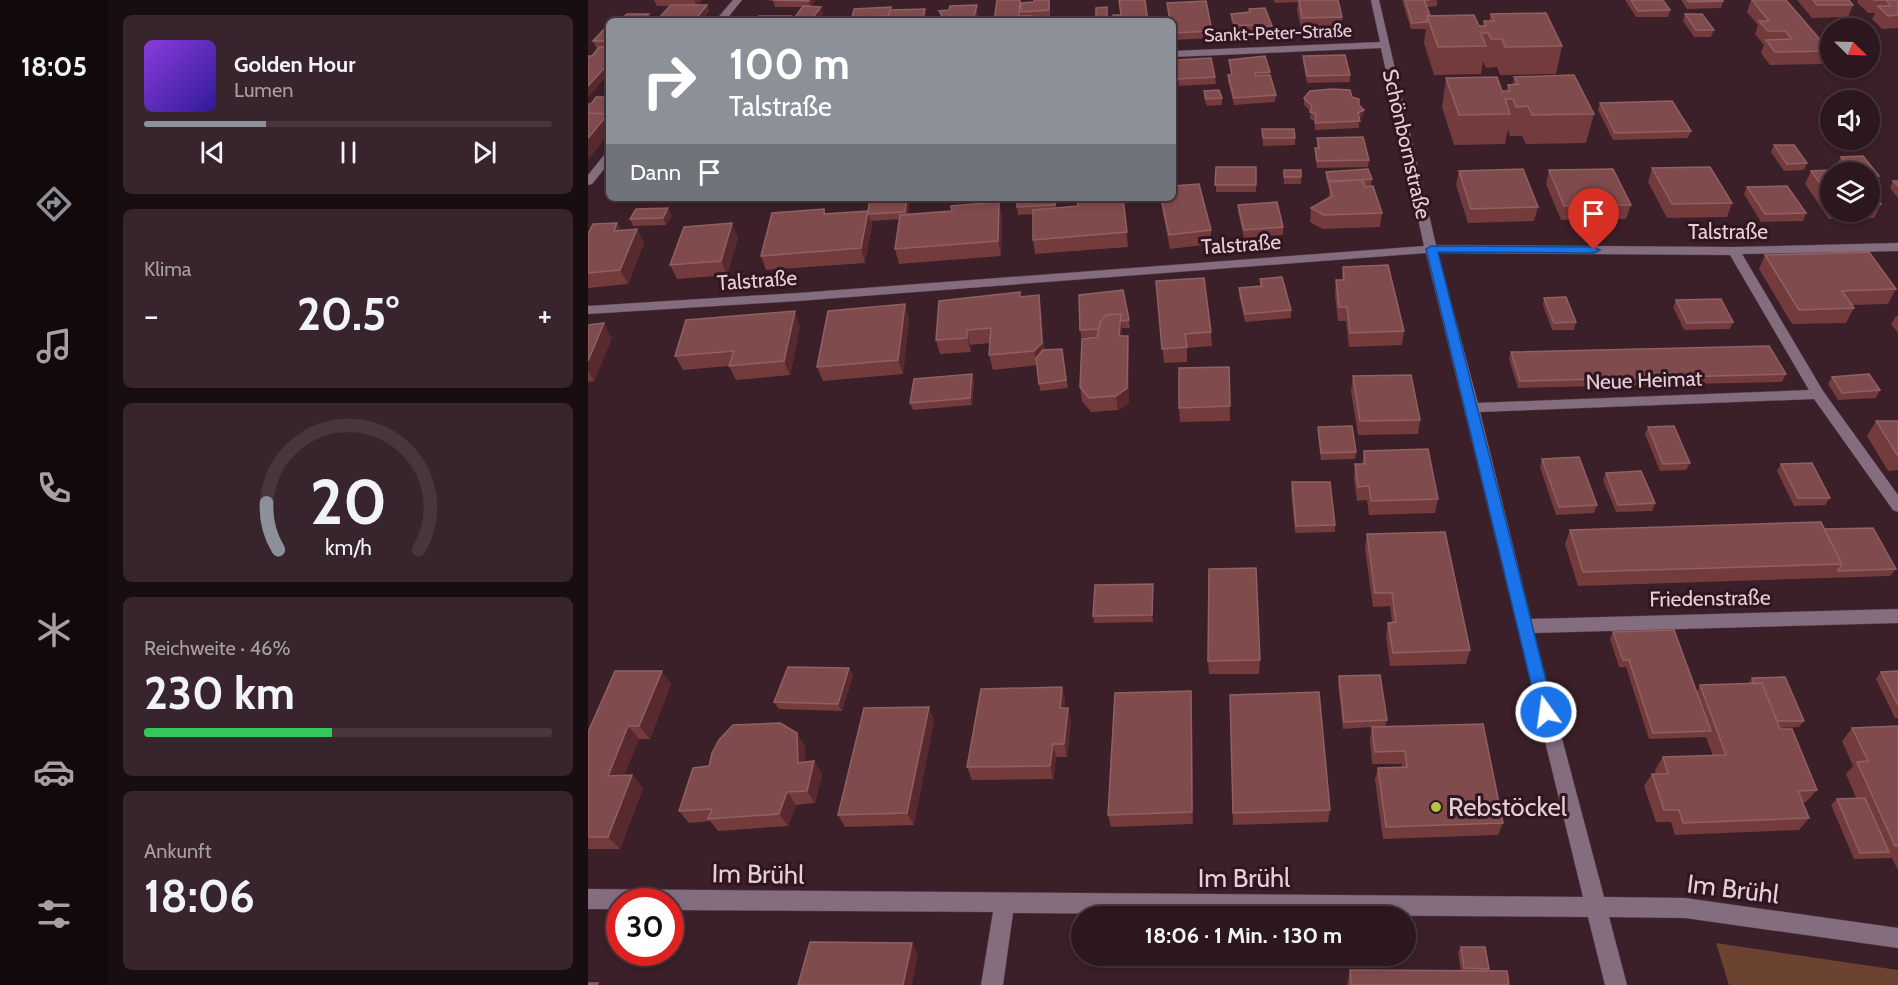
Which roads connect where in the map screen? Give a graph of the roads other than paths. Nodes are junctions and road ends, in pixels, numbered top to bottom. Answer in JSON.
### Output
{"nodes":[{"id":1,"x":738,"y":0,"type":"edge"},
{"id":2,"x":1375,"y":0,"type":"edge"},
{"id":3,"x":723,"y":18,"type":"edge"},
{"id":4,"x":1384,"y":45,"type":"junction"},
{"id":5,"x":1176,"y":54,"type":"edge"},
{"id":6,"x":606,"y":160,"type":"edge"},
{"id":7,"x":588,"y":182,"type":"edge"},
{"id":8,"x":1898,"y":247,"type":"edge"},
{"id":9,"x":1431,"y":249,"type":"junction"},
{"id":10,"x":1734,"y":251,"type":"junction"},
{"id":11,"x":588,"y":310,"type":"edge"},
{"id":12,"x":1818,"y":394,"type":"junction"},
{"id":13,"x":1472,"y":408,"type":"junction"},
{"id":14,"x":1898,"y":506,"type":"edge"},
{"id":15,"x":1898,"y":616,"type":"edge"},
{"id":16,"x":1524,"y":626,"type":"junction"},
{"id":17,"x":588,"y":899,"type":"edge"},
{"id":18,"x":1004,"y":904,"type":"junction"},
{"id":19,"x":1597,"y":908,"type":"junction"},
{"id":20,"x":1898,"y":938,"type":"edge"},
{"id":21,"x":992,"y":985,"type":"edge"},
{"id":22,"x":1616,"y":985,"type":"edge"}],
"edges":[{"from":1,"to":3,"type":"street"},
{"from":2,"to":4,"type":"street","name":"Schönbornstraße"},
{"from":4,"to":5,"type":"street","name":"Sankt-Peter-Straße"},
{"from":4,"to":9,"type":"street","name":"Schönbornstraße"},
{"from":6,"to":7,"type":"street"},
{"from":8,"to":10,"type":"street","name":"Talstraße"},
{"from":9,"to":10,"type":"street","name":"Talstraße"},
{"from":9,"to":11,"type":"street","name":"Talstraße"},
{"from":9,"to":13,"type":"street","name":"Schönbornstraße"},
{"from":10,"to":12,"type":"street"},
{"from":12,"to":13,"type":"street","name":"Neue Heimat"},
{"from":12,"to":14,"type":"street"},
{"from":13,"to":16,"type":"street","name":"Schönbornstraße"},
{"from":15,"to":16,"type":"street","name":"Friedenstraße"},
{"from":16,"to":19,"type":"street","name":"Schönbornstraße"},
{"from":17,"to":18,"type":"street","name":"Im Brühl"},
{"from":18,"to":19,"type":"street","name":"Im Brühl"},
{"from":18,"to":21,"type":"street"},
{"from":19,"to":20,"type":"street","name":"Im Brühl"},
{"from":19,"to":22,"type":"street","name":"Schönbornstraße"}]}
